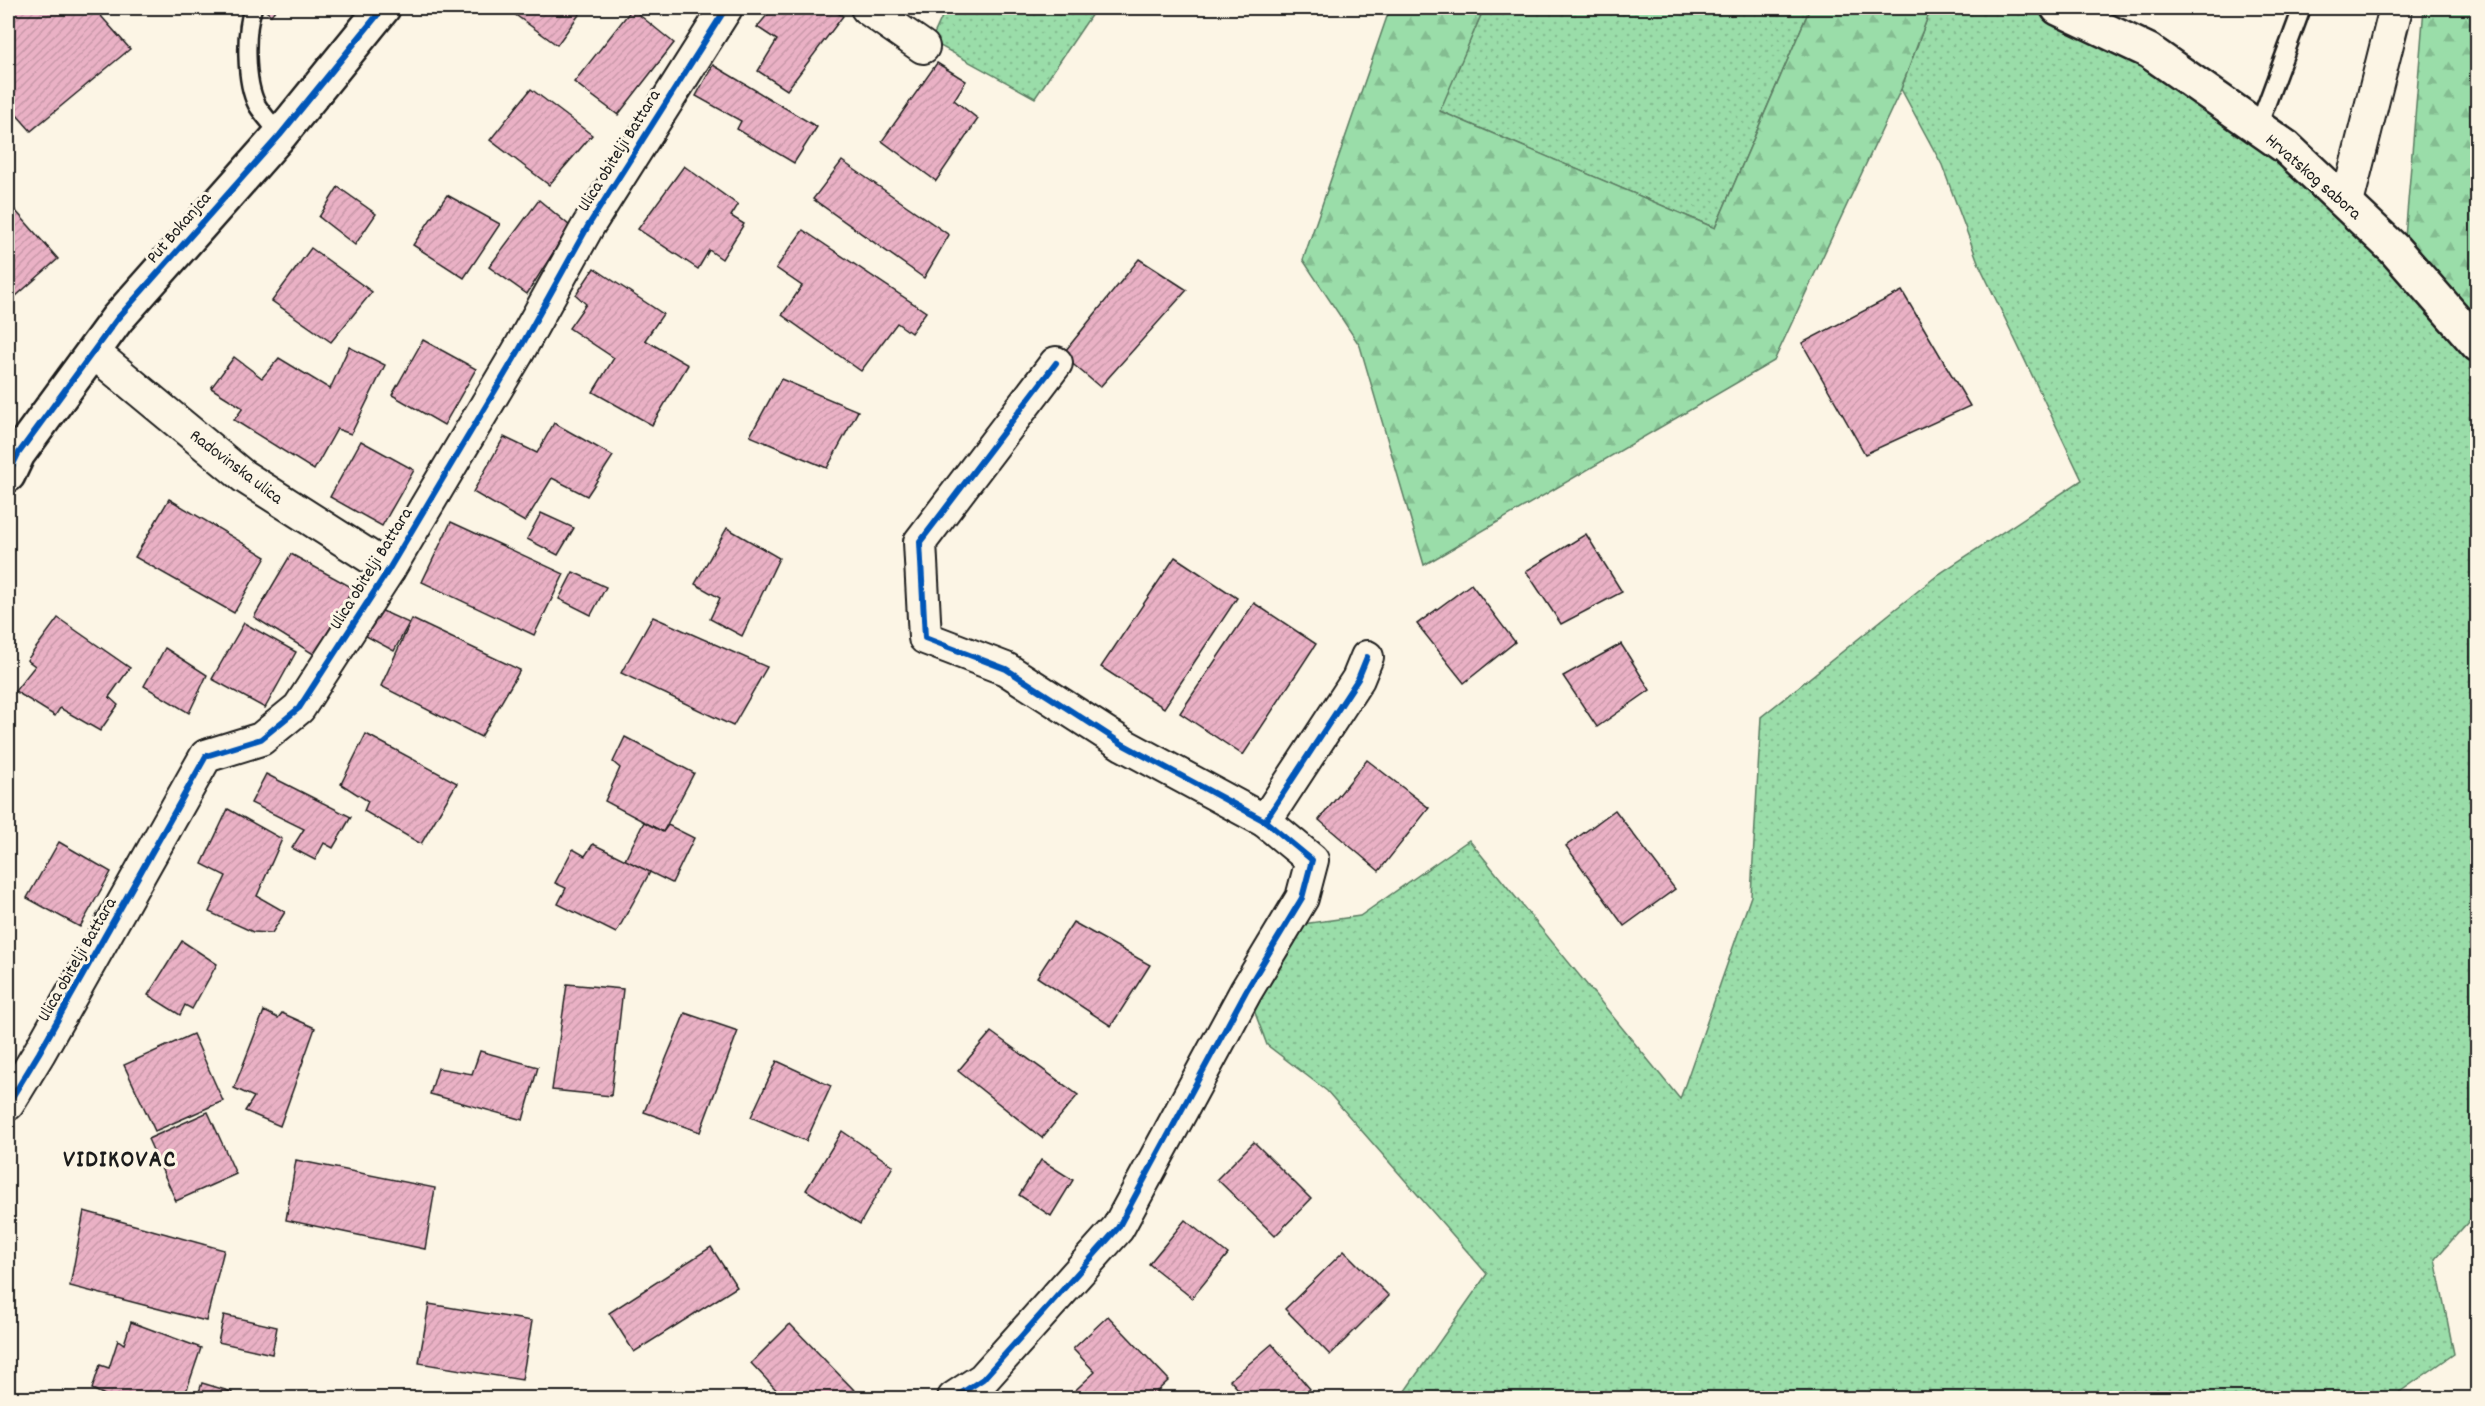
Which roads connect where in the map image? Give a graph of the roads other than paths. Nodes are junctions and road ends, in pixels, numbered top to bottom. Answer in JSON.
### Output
{"nodes":[{"id":1,"x":253,"y":8,"type":"edge"},
{"id":2,"x":383,"y":8,"type":"edge"},
{"id":3,"x":726,"y":8,"type":"edge"},
{"id":4,"x":867,"y":8,"type":"edge"},
{"id":5,"x":2058,"y":8,"type":"edge"},
{"id":6,"x":2302,"y":8,"type":"edge"},
{"id":7,"x":2396,"y":8,"type":"edge"},
{"id":8,"x":923,"y":48,"type":"dead end"},
{"id":9,"x":2258,"y":127,"type":"junction"},
{"id":10,"x":280,"y":135,"type":"junction"},
{"id":11,"x":2347,"y":203,"type":"junction"},
{"id":12,"x":2478,"y":345,"type":"edge"},
{"id":13,"x":93,"y":352,"type":"junction"},
{"id":14,"x":1056,"y":363,"type":"dead end"},
{"id":15,"x":8,"y":475,"type":"edge"},
{"id":16,"x":389,"y":569,"type":"junction"},
{"id":17,"x":1367,"y":657,"type":"dead end"},
{"id":18,"x":1265,"y":821,"type":"junction"},
{"id":19,"x":8,"y":1104,"type":"edge"},
{"id":20,"x":954,"y":1398,"type":"edge"}],
"edges":[{"from":1,"to":10,"type":"lane"},
{"from":2,"to":10,"type":"main road","name":"Put Bokanjca"},
{"from":3,"to":16,"type":"street","name":"Ulica obitelji Battara"},
{"from":4,"to":8,"type":"street"},
{"from":5,"to":9,"type":"main road","name":"Hrvatskog sabora"},
{"from":6,"to":9,"type":"lane"},
{"from":7,"to":11,"type":"street"},
{"from":9,"to":11,"type":"main road","name":"Hrvatskog sabora"},
{"from":10,"to":13,"type":"main road","name":"Put Bokanjca"},
{"from":11,"to":12,"type":"main road","name":"Hrvatskog sabora"},
{"from":13,"to":15,"type":"main road","name":"Put Bokanjca"},
{"from":13,"to":16,"type":"street","name":"Radovinska ulica"},
{"from":14,"to":18,"type":"street"},
{"from":16,"to":19,"type":"street","name":"Ulica obitelji Battara"},
{"from":17,"to":18,"type":"street"},
{"from":18,"to":20,"type":"street"}]}
